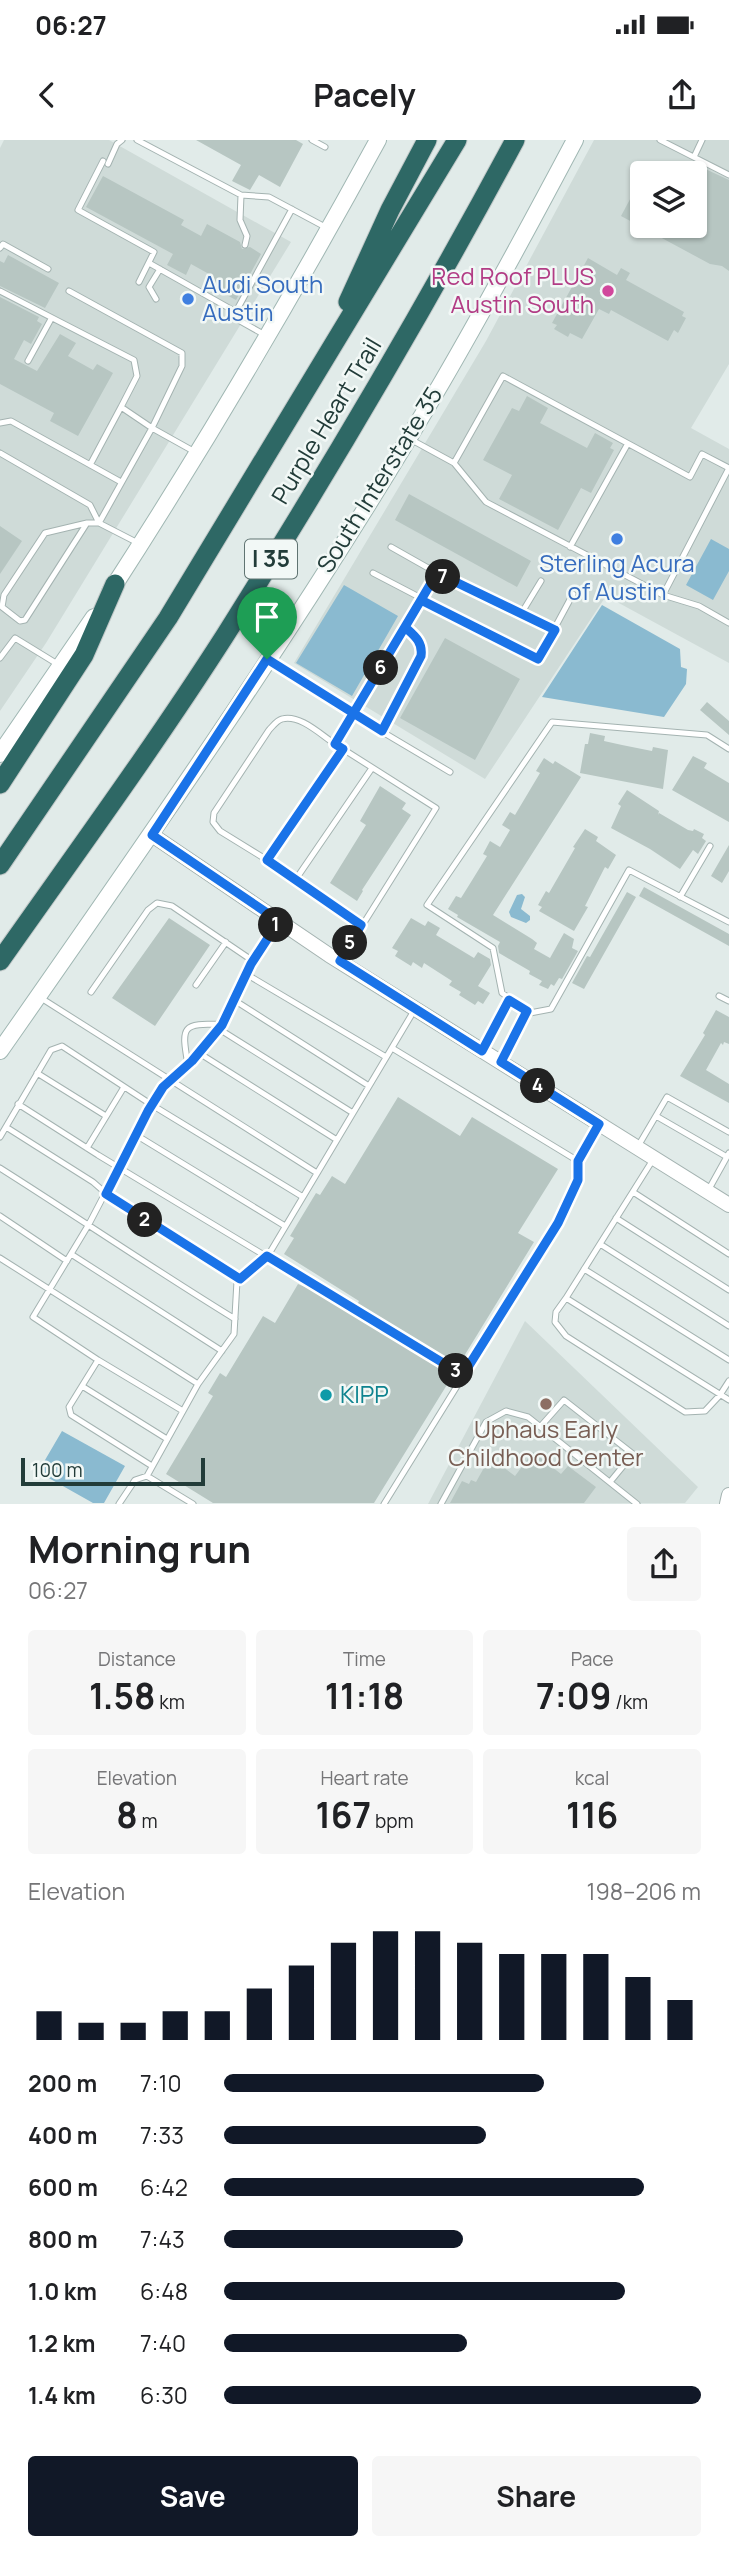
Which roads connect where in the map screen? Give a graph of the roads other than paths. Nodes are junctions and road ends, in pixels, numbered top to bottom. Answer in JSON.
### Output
{"nodes":[{"id":1,"x":122,"y":140,"type":"edge"},
{"id":2,"x":136,"y":140,"type":"edge"},
{"id":3,"x":312,"y":140,"type":"edge"},
{"id":4,"x":378,"y":140,"type":"edge"},
{"id":5,"x":427,"y":140,"type":"edge"},
{"id":6,"x":457,"y":140,"type":"edge"},
{"id":7,"x":515,"y":140,"type":"edge"},
{"id":8,"x":575,"y":140,"type":"edge"},
{"id":9,"x":660,"y":140,"type":"edge"},
{"id":10,"x":702,"y":140,"type":"edge"},
{"id":11,"x":325,"y":147,"type":"dead end"},
{"id":12,"x":694,"y":157,"type":"junction"},
{"id":13,"x":729,"y":175,"type":"edge"},
{"id":14,"x":241,"y":195,"type":"junction"},
{"id":15,"x":292,"y":209,"type":"junction"},
{"id":16,"x":329,"y":230,"type":"junction"},
{"id":17,"x":245,"y":245,"type":"dead end"},
{"id":18,"x":0,"y":248,"type":"edge"},
{"id":19,"x":149,"y":263,"type":"junction"},
{"id":20,"x":48,"y":269,"type":"dead end"},
{"id":21,"x":159,"y":270,"type":"junction"},
{"id":22,"x":139,"y":282,"type":"dead end"},
{"id":23,"x":0,"y":291,"type":"edge"},
{"id":24,"x":69,"y":291,"type":"dead end"},
{"id":25,"x":156,"y":299,"type":"dead end"},
{"id":26,"x":236,"y":312,"type":"junction"},
{"id":27,"x":51,"y":319,"type":"junction"},
{"id":28,"x":268,"y":337,"type":"junction"},
{"id":29,"x":27,"y":361,"type":"dead end"},
{"id":30,"x":309,"y":389,"type":"junction"},
{"id":31,"x":121,"y":407,"type":"junction"},
{"id":32,"x":0,"y":423,"type":"edge"},
{"id":33,"x":152,"y":429,"type":"junction"},
{"id":34,"x":408,"y":438,"type":"junction"},
{"id":35,"x":627,"y":445,"type":"junction"},
{"id":36,"x":0,"y":453,"type":"edge"},
{"id":37,"x":197,"y":454,"type":"junction"},
{"id":38,"x":454,"y":463,"type":"junction"},
{"id":39,"x":90,"y":465,"type":"junction"},
{"id":40,"x":729,"y":468,"type":"edge"},
{"id":41,"x":121,"y":482,"type":"junction"},
{"id":42,"x":87,"y":523,"type":"junction"},
{"id":43,"x":99,"y":523,"type":"junction"},
{"id":44,"x":141,"y":545,"type":"junction"},
{"id":45,"x":391,"y":547,"type":"dead end"},
{"id":46,"x":570,"y":547,"type":"junction"},
{"id":47,"x":373,"y":573,"type":"dead end"},
{"id":48,"x":437,"y":573,"type":"junction"},
{"id":49,"x":541,"y":581,"type":"dead end"},
{"id":50,"x":115,"y":584,"type":"junction"},
{"id":51,"x":573,"y":594,"type":"dead end"},
{"id":52,"x":663,"y":595,"type":"junction"},
{"id":53,"x":421,"y":600,"type":"junction"},
{"id":54,"x":521,"y":614,"type":"junction"},
{"id":55,"x":20,"y":621,"type":"junction"},
{"id":56,"x":729,"y":623,"type":"edge"},
{"id":57,"x":405,"y":627,"type":"junction"},
{"id":58,"x":555,"y":630,"type":"junction"},
{"id":59,"x":15,"y":638,"type":"junction"},
{"id":60,"x":0,"y":658,"type":"edge"},
{"id":61,"x":267,"y":659,"type":"junction"},
{"id":62,"x":62,"y":666,"type":"junction"},
{"id":63,"x":354,"y":715,"type":"junction"},
{"id":64,"x":382,"y":731,"type":"junction"},
{"id":65,"x":335,"y":744,"type":"junction"},
{"id":66,"x":343,"y":749,"type":"junction"},
{"id":67,"x":729,"y":749,"type":"edge"},
{"id":68,"x":0,"y":754,"type":"edge"},
{"id":69,"x":372,"y":768,"type":"junction"},
{"id":70,"x":450,"y":772,"type":"dead end"},
{"id":71,"x":0,"y":784,"type":"edge"},
{"id":72,"x":152,"y":835,"type":"junction"},
{"id":73,"x":710,"y":846,"type":"dead end"},
{"id":74,"x":267,"y":860,"type":"junction"},
{"id":75,"x":0,"y":865,"type":"edge"},
{"id":76,"x":296,"y":879,"type":"junction"},
{"id":77,"x":680,"y":897,"type":"junction"},
{"id":78,"x":279,"y":921,"type":"junction"},
{"id":79,"x":729,"y":922,"type":"edge"},
{"id":80,"x":361,"y":925,"type":"junction"},
{"id":81,"x":226,"y":943,"type":"junction"},
{"id":82,"x":0,"y":961,"type":"edge"},
{"id":83,"x":253,"y":961,"type":"junction"},
{"id":84,"x":340,"y":961,"type":"junction"},
{"id":85,"x":246,"y":974,"type":"junction"},
{"id":86,"x":196,"y":985,"type":"dead end"},
{"id":87,"x":91,"y":992,"type":"dead end"},
{"id":88,"x":38,"y":996,"type":"junction"},
{"id":89,"x":719,"y":996,"type":"dead end"},
{"id":90,"x":234,"y":1000,"type":"junction"},
{"id":91,"x":509,"y":1000,"type":"junction"},
{"id":92,"x":729,"y":1001,"type":"edge"},
{"id":93,"x":415,"y":1009,"type":"junction"},
{"id":94,"x":527,"y":1011,"type":"junction"},
{"id":95,"x":221,"y":1026,"type":"junction"},
{"id":96,"x":392,"y":1048,"type":"junction"},
{"id":97,"x":0,"y":1051,"type":"edge"},
{"id":98,"x":482,"y":1051,"type":"junction"},
{"id":99,"x":198,"y":1053,"type":"junction"},
{"id":100,"x":386,"y":1057,"type":"junction"},
{"id":101,"x":501,"y":1062,"type":"junction"},
{"id":102,"x":188,"y":1065,"type":"junction"},
{"id":103,"x":37,"y":1073,"type":"junction"},
{"id":104,"x":172,"y":1080,"type":"junction"},
{"id":105,"x":369,"y":1086,"type":"junction"},
{"id":106,"x":124,"y":1087,"type":"junction"},
{"id":107,"x":18,"y":1104,"type":"junction"},
{"id":108,"x":152,"y":1105,"type":"junction"},
{"id":109,"x":353,"y":1113,"type":"junction"},
{"id":110,"x":106,"y":1116,"type":"junction"},
{"id":111,"x":656,"y":1116,"type":"junction"},
{"id":112,"x":599,"y":1124,"type":"junction"},
{"id":113,"x":6,"y":1127,"type":"junction"},
{"id":114,"x":729,"y":1132,"type":"edge"},
{"id":115,"x":136,"y":1135,"type":"junction"},
{"id":116,"x":0,"y":1137,"type":"edge"},
{"id":117,"x":337,"y":1140,"type":"junction"},
{"id":118,"x":87,"y":1148,"type":"junction"},
{"id":119,"x":637,"y":1148,"type":"junction"},
{"id":120,"x":728,"y":1155,"type":"edge"},
{"id":121,"x":654,"y":1158,"type":"junction"},
{"id":122,"x":578,"y":1161,"type":"junction"},
{"id":123,"x":119,"y":1167,"type":"junction"},
{"id":124,"x":0,"y":1168,"type":"edge"},
{"id":125,"x":317,"y":1173,"type":"junction"},
{"id":126,"x":633,"y":1192,"type":"junction"},
{"id":127,"x":707,"y":1192,"type":"junction"},
{"id":128,"x":106,"y":1194,"type":"junction"},
{"id":129,"x":303,"y":1197,"type":"junction"},
{"id":130,"x":729,"y":1205,"type":"edge"},
{"id":131,"x":0,"y":1216,"type":"edge"},
{"id":132,"x":616,"y":1218,"type":"junction"},
{"id":133,"x":89,"y":1224,"type":"junction"},
{"id":134,"x":285,"y":1226,"type":"junction"},
{"id":135,"x":600,"y":1244,"type":"junction"},
{"id":136,"x":729,"y":1254,"type":"edge"},
{"id":137,"x":267,"y":1256,"type":"junction"},
{"id":138,"x":69,"y":1257,"type":"junction"},
{"id":139,"x":0,"y":1258,"type":"edge"},
{"id":140,"x":584,"y":1269,"type":"junction"},
{"id":141,"x":240,"y":1279,"type":"junction"},
{"id":142,"x":48,"y":1289,"type":"junction"},
{"id":143,"x":729,"y":1290,"type":"edge"},
{"id":144,"x":566,"y":1298,"type":"junction"},
{"id":145,"x":235,"y":1319,"type":"junction"},
{"id":146,"x":729,"y":1325,"type":"edge"},
{"id":147,"x":222,"y":1351,"type":"junction"},
{"id":148,"x":98,"y":1360,"type":"junction"},
{"id":149,"x":729,"y":1360,"type":"edge"},
{"id":150,"x":463,"y":1375,"type":"junction"},
{"id":151,"x":729,"y":1381,"type":"edge"},
{"id":152,"x":198,"y":1384,"type":"junction"},
{"id":153,"x":82,"y":1386,"type":"junction"},
{"id":154,"x":720,"y":1395,"type":"junction"},
{"id":155,"x":729,"y":1400,"type":"edge"},
{"id":156,"x":183,"y":1411,"type":"junction"},
{"id":157,"x":540,"y":1427,"type":"junction"},
{"id":158,"x":167,"y":1440,"type":"junction"},
{"id":159,"x":152,"y":1466,"type":"junction"},
{"id":160,"x":146,"y":1476,"type":"junction"},
{"id":161,"x":610,"y":1482,"type":"junction"},
{"id":162,"x":729,"y":1494,"type":"edge"},
{"id":163,"x":119,"y":1503,"type":"edge"},
{"id":164,"x":193,"y":1503,"type":"edge"},
{"id":165,"x":384,"y":1503,"type":"edge"},
{"id":166,"x":441,"y":1503,"type":"edge"},
{"id":167,"x":637,"y":1503,"type":"edge"},
{"id":168,"x":727,"y":1503,"type":"edge"}],
"edges":[{"from":1,"to":19,"type":"lane"},
{"from":2,"to":14,"type":"lane"},
{"from":3,"to":11,"type":"lane"},
{"from":4,"to":16,"type":"main road"},
{"from":5,"to":30,"type":"highway"},
{"from":6,"to":30,"type":"highway","name":"Purple Heart Trail","number":"I 35"},
{"from":7,"to":82,"type":"highway","name":"Purple Heart Trail","number":"I 35"},
{"from":8,"to":34,"type":"main road","name":"South Interstate 35"},
{"from":9,"to":12,"type":"lane"},
{"from":10,"to":12,"type":"lane"},
{"from":12,"to":13,"type":"lane"},
{"from":14,"to":15,"type":"lane"},
{"from":14,"to":17,"type":"lane"},
{"from":15,"to":16,"type":"lane"},
{"from":15,"to":26,"type":"lane"},
{"from":16,"to":28,"type":"main road"},
{"from":18,"to":20,"type":"lane"},
{"from":19,"to":21,"type":"lane"},
{"from":19,"to":22,"type":"lane"},
{"from":21,"to":25,"type":"lane"},
{"from":21,"to":26,"type":"lane"},
{"from":23,"to":27,"type":"lane"},
{"from":24,"to":33,"type":"lane"},
{"from":26,"to":28,"type":"lane"},
{"from":27,"to":29,"type":"lane"},
{"from":27,"to":31,"type":"lane"},
{"from":28,"to":37,"type":"main road"},
{"from":30,"to":75,"type":"highway","name":"Purple Heart Trail","number":"I 35"},
{"from":31,"to":33,"type":"lane"},
{"from":31,"to":39,"type":"lane"},
{"from":32,"to":39,"type":"lane"},
{"from":33,"to":37,"type":"lane"},
{"from":33,"to":41,"type":"lane"},
{"from":34,"to":38,"type":"lane"},
{"from":34,"to":61,"type":"main road","name":"South Interstate 35"},
{"from":35,"to":38,"type":"lane"},
{"from":35,"to":40,"type":"lane"},
{"from":35,"to":46,"type":"lane"},
{"from":36,"to":43,"type":"lane"},
{"from":37,"to":44,"type":"main road"},
{"from":38,"to":46,"type":"lane"},
{"from":39,"to":41,"type":"lane"},
{"from":40,"to":52,"type":"lane"},
{"from":41,"to":43,"type":"lane"},
{"from":42,"to":43,"type":"lane"},
{"from":42,"to":55,"type":"lane"},
{"from":42,"to":55,"type":"lane"},
{"from":43,"to":44,"type":"lane"},
{"from":44,"to":50,"type":"main road"},
{"from":45,"to":48,"type":"lane"},
{"from":46,"to":52,"type":"lane"},
{"from":47,"to":53,"type":"lane"},
{"from":48,"to":53,"type":"lane"},
{"from":48,"to":54,"type":"lane"},
{"from":49,"to":54,"type":"lane"},
{"from":50,"to":62,"type":"main road"},
{"from":50,"to":71,"type":"highway"},
{"from":51,"to":58,"type":"lane"},
{"from":52,"to":56,"type":"lane"},
{"from":53,"to":57,"type":"lane"},
{"from":53,"to":58,"type":"lane"},
{"from":54,"to":58,"type":"lane"},
{"from":55,"to":59,"type":"lane"},
{"from":57,"to":63,"type":"lane"},
{"from":57,"to":64,"type":"lane"},
{"from":59,"to":60,"type":"lane"},
{"from":59,"to":62,"type":"lane"},
{"from":61,"to":63,"type":"lane"},
{"from":61,"to":72,"type":"main road","name":"South Interstate 35"},
{"from":62,"to":68,"type":"main road"},
{"from":63,"to":64,"type":"lane"},
{"from":63,"to":65,"type":"lane"},
{"from":64,"to":70,"type":"lane"},
{"from":65,"to":66,"type":"lane"},
{"from":65,"to":74,"type":"lane"},
{"from":66,"to":69,"type":"lane"},
{"from":66,"to":74,"type":"lane"},
{"from":67,"to":91,"type":"lane"},
{"from":69,"to":76,"type":"lane"},
{"from":69,"to":80,"type":"lane"},
{"from":72,"to":78,"type":"street"},
{"from":72,"to":88,"type":"main road","name":"South Interstate 35"},
{"from":73,"to":77,"type":"lane"},
{"from":74,"to":76,"type":"lane"},
{"from":76,"to":80,"type":"lane"},
{"from":77,"to":79,"type":"lane"},
{"from":77,"to":94,"type":"lane"},
{"from":78,"to":83,"type":"lane"},
{"from":78,"to":84,"type":"street"},
{"from":80,"to":84,"type":"lane"},
{"from":81,"to":83,"type":"lane"},
{"from":81,"to":86,"type":"lane"},
{"from":81,"to":87,"type":"lane"},
{"from":83,"to":85,"type":"lane"},
{"from":84,"to":93,"type":"street"},
{"from":85,"to":90,"type":"lane"},
{"from":85,"to":100,"type":"lane"},
{"from":88,"to":97,"type":"main road","name":"South Interstate 35"},
{"from":88,"to":104,"type":"lane"},
{"from":89,"to":92,"type":"lane"},
{"from":90,"to":95,"type":"lane"},
{"from":90,"to":105,"type":"lane"},
{"from":91,"to":94,"type":"lane"},
{"from":91,"to":98,"type":"lane"},
{"from":93,"to":96,"type":"lane"},
{"from":93,"to":98,"type":"street"},
{"from":94,"to":101,"type":"lane"},
{"from":95,"to":99,"type":"lane"},
{"from":95,"to":102,"type":"lane"},
{"from":95,"to":109,"type":"lane"},
{"from":96,"to":100,"type":"lane"},
{"from":96,"to":122,"type":"lane"},
{"from":98,"to":101,"type":"street"},
{"from":99,"to":102,"type":"lane"},
{"from":99,"to":117,"type":"lane"},
{"from":100,"to":105,"type":"lane"},
{"from":101,"to":112,"type":"street"},
{"from":102,"to":104,"type":"lane"},
{"from":103,"to":106,"type":"lane"},
{"from":103,"to":107,"type":"lane"},
{"from":103,"to":110,"type":"lane"},
{"from":104,"to":108,"type":"lane"},
{"from":104,"to":125,"type":"lane"},
{"from":105,"to":109,"type":"lane"},
{"from":106,"to":108,"type":"lane"},
{"from":106,"to":110,"type":"lane"},
{"from":107,"to":113,"type":"lane"},
{"from":107,"to":118,"type":"lane"},
{"from":108,"to":115,"type":"lane"},
{"from":108,"to":129,"type":"lane"},
{"from":109,"to":117,"type":"lane"},
{"from":110,"to":118,"type":"lane"},
{"from":111,"to":114,"type":"lane"},
{"from":111,"to":119,"type":"lane"},
{"from":111,"to":120,"type":"lane"},
{"from":112,"to":119,"type":"street"},
{"from":112,"to":122,"type":"lane"},
{"from":113,"to":116,"type":"lane"},
{"from":113,"to":128,"type":"lane"},
{"from":115,"to":123,"type":"lane"},
{"from":115,"to":134,"type":"lane"},
{"from":117,"to":125,"type":"lane"},
{"from":118,"to":123,"type":"lane"},
{"from":119,"to":121,"type":"street"},
{"from":120,"to":127,"type":"lane"},
{"from":121,"to":126,"type":"lane"},
{"from":121,"to":127,"type":"street"},
{"from":122,"to":150,"type":"lane"},
{"from":123,"to":128,"type":"lane"},
{"from":123,"to":137,"type":"lane"},
{"from":124,"to":133,"type":"lane"},
{"from":125,"to":129,"type":"lane"},
{"from":126,"to":132,"type":"lane"},
{"from":126,"to":136,"type":"lane"},
{"from":127,"to":130,"type":"street"},
{"from":128,"to":133,"type":"lane"},
{"from":128,"to":141,"type":"lane"},
{"from":129,"to":134,"type":"lane"},
{"from":131,"to":138,"type":"lane"},
{"from":132,"to":135,"type":"lane"},
{"from":132,"to":143,"type":"lane"},
{"from":133,"to":138,"type":"lane"},
{"from":133,"to":145,"type":"lane"},
{"from":134,"to":137,"type":"lane"},
{"from":135,"to":140,"type":"lane"},
{"from":135,"to":146,"type":"lane"},
{"from":137,"to":141,"type":"lane"},
{"from":137,"to":150,"type":"lane"},
{"from":138,"to":142,"type":"lane"},
{"from":138,"to":147,"type":"lane"},
{"from":139,"to":142,"type":"lane"},
{"from":140,"to":144,"type":"lane"},
{"from":140,"to":149,"type":"lane"},
{"from":141,"to":145,"type":"lane"},
{"from":142,"to":148,"type":"lane"},
{"from":142,"to":152,"type":"lane"},
{"from":144,"to":154,"type":"lane"},
{"from":144,"to":154,"type":"lane"},
{"from":145,"to":147,"type":"lane"},
{"from":147,"to":152,"type":"lane"},
{"from":148,"to":153,"type":"lane"},
{"from":148,"to":156,"type":"lane"},
{"from":150,"to":165,"type":"lane"},
{"from":151,"to":154,"type":"lane"},
{"from":152,"to":156,"type":"lane"},
{"from":153,"to":158,"type":"lane"},
{"from":153,"to":159,"type":"lane"},
{"from":154,"to":155,"type":"lane"},
{"from":156,"to":158,"type":"lane"},
{"from":157,"to":161,"type":"lane"},
{"from":157,"to":161,"type":"lane"},
{"from":157,"to":166,"type":"lane"},
{"from":158,"to":159,"type":"lane"},
{"from":159,"to":160,"type":"lane"},
{"from":160,"to":163,"type":"lane"},
{"from":160,"to":164,"type":"lane"},
{"from":161,"to":167,"type":"lane"},
{"from":162,"to":168,"type":"street"}]}
